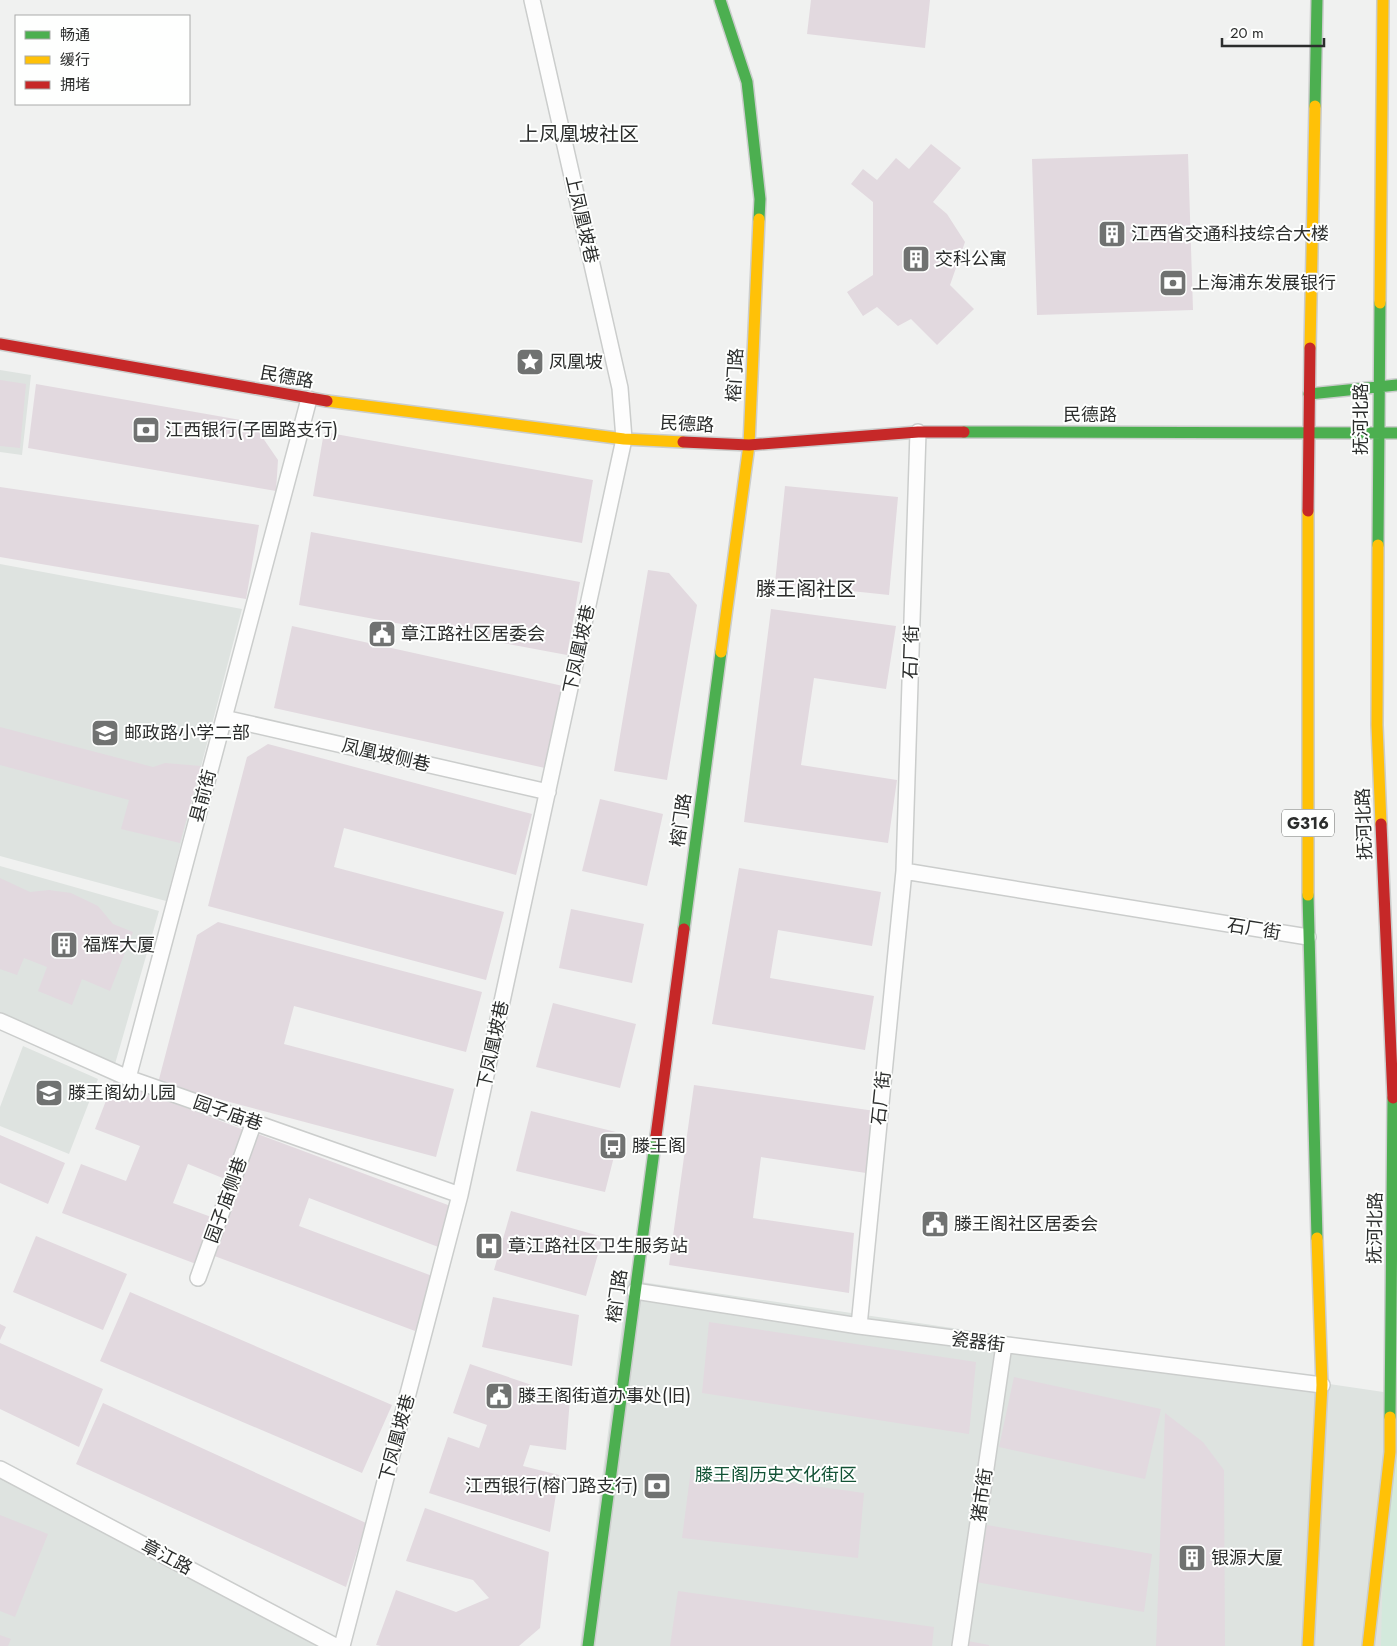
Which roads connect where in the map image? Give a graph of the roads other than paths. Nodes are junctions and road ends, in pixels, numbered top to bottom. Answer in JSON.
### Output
{"nodes":[{"id":1,"x":532,"y":0,"type":"edge"},
{"id":2,"x":720,"y":0,"type":"edge"},
{"id":3,"x":1317,"y":0,"type":"edge"},
{"id":4,"x":1383,"y":0,"type":"edge"},
{"id":5,"x":0,"y":344,"type":"edge"},
{"id":6,"x":1397,"y":385,"type":"edge"},
{"id":7,"x":1379,"y":388,"type":"junction"},
{"id":8,"x":1309,"y":394,"type":"junction"},
{"id":9,"x":309,"y":399,"type":"junction"},
{"id":10,"x":918,"y":432,"type":"junction"},
{"id":11,"x":1308,"y":433,"type":"junction"},
{"id":12,"x":1379,"y":433,"type":"junction"},
{"id":13,"x":1397,"y":433,"type":"edge"},
{"id":14,"x":624,"y":439,"type":"junction"},
{"id":15,"x":749,"y":445,"type":"junction"},
{"id":16,"x":224,"y":718,"type":"junction"},
{"id":17,"x":548,"y":792,"type":"junction"},
{"id":18,"x":904,"y":871,"type":"junction"},
{"id":19,"x":1308,"y":938,"type":"junction"},
{"id":20,"x":0,"y":1021,"type":"edge"},
{"id":21,"x":128,"y":1078,"type":"junction"},
{"id":22,"x":254,"y":1122,"type":"junction"},
{"id":23,"x":460,"y":1195,"type":"junction"},
{"id":24,"x":198,"y":1278,"type":"dead end"},
{"id":25,"x":636,"y":1291,"type":"junction"},
{"id":26,"x":859,"y":1326,"type":"junction"},
{"id":27,"x":1004,"y":1345,"type":"junction"},
{"id":28,"x":1322,"y":1385,"type":"junction"},
{"id":29,"x":0,"y":1469,"type":"edge"},
{"id":30,"x":335,"y":1646,"type":"edge"},
{"id":31,"x":342,"y":1646,"type":"edge"},
{"id":32,"x":588,"y":1646,"type":"edge"},
{"id":33,"x":960,"y":1646,"type":"edge"},
{"id":34,"x":1308,"y":1646,"type":"edge"},
{"id":35,"x":1368,"y":1646,"type":"edge"}],
"edges":[{"from":1,"to":14,"type":"lane","name":"上凤凰坡巷"},
{"from":2,"to":15,"type":"main road","name":"榕门路"},
{"from":3,"to":8,"type":"main road","number":"G316"},
{"from":4,"to":7,"type":"main road","name":"抚河北路"},
{"from":5,"to":9,"type":"main road","name":"民德路"},
{"from":6,"to":7,"type":"main road"},
{"from":7,"to":8,"type":"main road"},
{"from":7,"to":12,"type":"main road","name":"抚河北路"},
{"from":8,"to":11,"type":"main road","number":"G316"},
{"from":9,"to":14,"type":"main road","name":"民德路"},
{"from":9,"to":16,"type":"lane","name":"县前街"},
{"from":10,"to":11,"type":"main road","name":"民德路"},
{"from":10,"to":15,"type":"main road","name":"民德路"},
{"from":10,"to":18,"type":"lane","name":"石厂街"},
{"from":11,"to":12,"type":"main road","name":"民德路"},
{"from":11,"to":19,"type":"main road","number":"G316"},
{"from":12,"to":13,"type":"main road","name":"民德路"},
{"from":12,"to":35,"type":"main road","name":"抚河北路"},
{"from":14,"to":15,"type":"main road","name":"民德路"},
{"from":14,"to":17,"type":"lane","name":"下凤凰坡巷"},
{"from":15,"to":25,"type":"main road","name":"榕门路"},
{"from":16,"to":17,"type":"lane","name":"凤凰坡侧巷"},
{"from":16,"to":21,"type":"lane","name":"县前街"},
{"from":17,"to":23,"type":"lane","name":"下凤凰坡巷"},
{"from":18,"to":19,"type":"lane","name":"石厂街"},
{"from":18,"to":26,"type":"lane","name":"石厂街"},
{"from":19,"to":28,"type":"main road","number":"G316"},
{"from":20,"to":21,"type":"lane","name":"园子庙巷"},
{"from":21,"to":22,"type":"lane","name":"园子庙巷"},
{"from":22,"to":23,"type":"lane","name":"园子庙巷"},
{"from":22,"to":24,"type":"lane","name":"园子庙侧巷"},
{"from":23,"to":31,"type":"lane","name":"下凤凰坡巷"},
{"from":25,"to":26,"type":"lane","name":"瓷器街"},
{"from":25,"to":32,"type":"main road","name":"榕门路"},
{"from":26,"to":27,"type":"lane","name":"瓷器街"},
{"from":27,"to":28,"type":"lane","name":"瓷器街"},
{"from":27,"to":33,"type":"lane","name":"猪市街"},
{"from":28,"to":34,"type":"main road","number":"G316"},
{"from":29,"to":30,"type":"lane","name":"章江路"}]}
